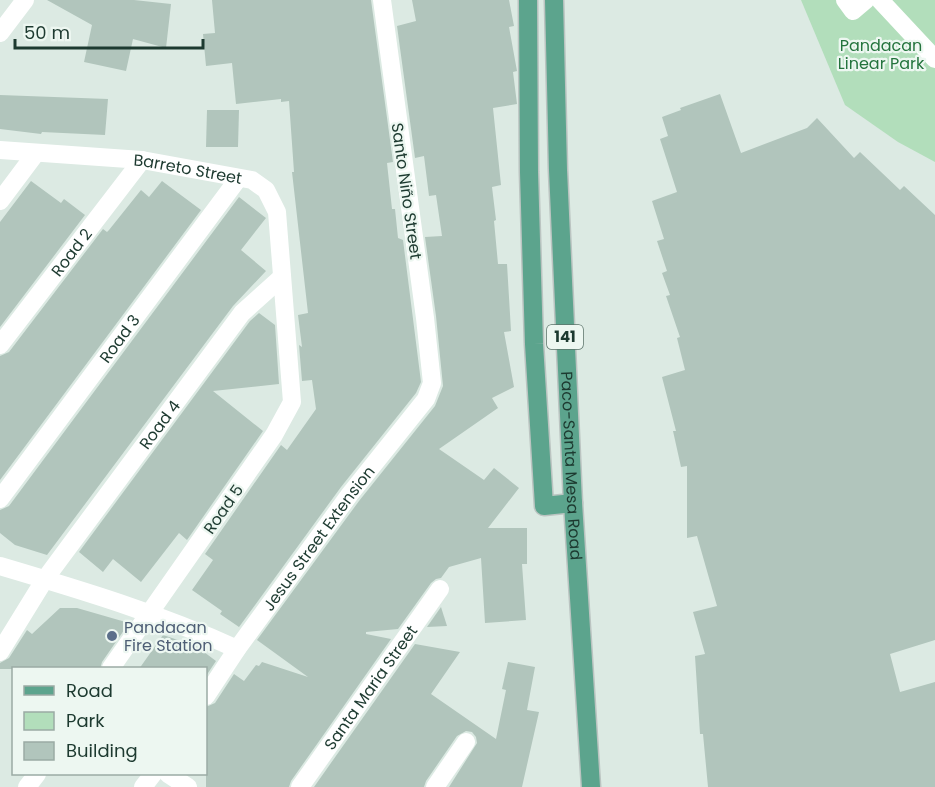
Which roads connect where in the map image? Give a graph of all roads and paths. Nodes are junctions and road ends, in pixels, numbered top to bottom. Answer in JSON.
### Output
{"nodes":[{"id":1,"x":25,"y":0,"type":"edge"},
{"id":2,"x":382,"y":0,"type":"edge"},
{"id":3,"x":528,"y":0,"type":"edge"},
{"id":4,"x":554,"y":0,"type":"edge"},
{"id":5,"x":845,"y":0,"type":"edge"},
{"id":6,"x":866,"y":0,"type":"edge"},
{"id":7,"x":880,"y":0,"type":"edge"},
{"id":8,"x":0,"y":33,"type":"edge"},
{"id":9,"x":935,"y":58,"type":"edge"},
{"id":10,"x":0,"y":150,"type":"edge"},
{"id":11,"x":36,"y":153,"type":"junction"},
{"id":12,"x":142,"y":160,"type":"junction"},
{"id":13,"x":238,"y":179,"type":"junction"},
{"id":14,"x":0,"y":201,"type":"edge"},
{"id":15,"x":282,"y":278,"type":"junction"},
{"id":16,"x":0,"y":345,"type":"edge"},
{"id":17,"x":432,"y":383,"type":"joint"},
{"id":18,"x":292,"y":402,"type":"joint"},
{"id":19,"x":0,"y":499,"type":"edge"},
{"id":20,"x":573,"y":503,"type":"junction"},
{"id":21,"x":0,"y":566,"type":"edge"},
{"id":22,"x":45,"y":579,"type":"junction"},
{"id":23,"x":440,"y":589,"type":"dead end"},
{"id":24,"x":151,"y":613,"type":"junction"},
{"id":25,"x":237,"y":649,"type":"junction"},
{"id":26,"x":0,"y":652,"type":"edge"},
{"id":27,"x":112,"y":667,"type":"edge"},
{"id":28,"x":207,"y":694,"type":"edge"},
{"id":29,"x":466,"y":742,"type":"dead end"},
{"id":30,"x":36,"y":775,"type":"edge"},
{"id":31,"x":152,"y":775,"type":"edge"},
{"id":32,"x":170,"y":775,"type":"edge"},
{"id":33,"x":27,"y":787,"type":"edge"},
{"id":34,"x":143,"y":787,"type":"edge"},
{"id":35,"x":188,"y":787,"type":"edge"},
{"id":36,"x":300,"y":787,"type":"edge"},
{"id":37,"x":435,"y":787,"type":"edge"},
{"id":38,"x":591,"y":787,"type":"edge"}],
"edges":[{"from":1,"to":8,"type":"street"},
{"from":2,"to":17,"type":"street","name":"Santo Niño Street"},
{"from":3,"to":20,"type":"main road","name":"Paco-Santa Mesa Road","number":"141"},
{"from":4,"to":20,"type":"main road","name":"Paco-Santa Mesa Road","number":"141"},
{"from":5,"to":6,"type":"street"},
{"from":7,"to":9,"type":"street"},
{"from":10,"to":11,"type":"street","name":"Barreto Street"},
{"from":11,"to":12,"type":"street","name":"Barreto Street"},
{"from":11,"to":14,"type":"street"},
{"from":12,"to":13,"type":"street","name":"Barreto Street"},
{"from":12,"to":16,"type":"street","name":"Road 2"},
{"from":13,"to":15,"type":"street","name":"Barreto Street"},
{"from":13,"to":19,"type":"street","name":"Road 3"},
{"from":15,"to":18,"type":"street","name":"Barreto Street"},
{"from":15,"to":22,"type":"street","name":"Road 4"},
{"from":17,"to":25,"type":"street","name":"Jesus Street Extension"},
{"from":18,"to":24,"type":"street","name":"Road 5"},
{"from":20,"to":38,"type":"main road","name":"Paco-Santa Mesa Road","number":"141"},
{"from":21,"to":22,"type":"street"},
{"from":22,"to":24,"type":"street"},
{"from":22,"to":26,"type":"street"},
{"from":23,"to":36,"type":"street","name":"Santa Maria Street"},
{"from":24,"to":25,"type":"street"},
{"from":24,"to":27,"type":"street"},
{"from":25,"to":28,"type":"street","name":"Jesus Street Extension"},
{"from":29,"to":37,"type":"street"},
{"from":30,"to":33,"type":"street"},
{"from":31,"to":34,"type":"street"},
{"from":32,"to":35,"type":"street"}]}
